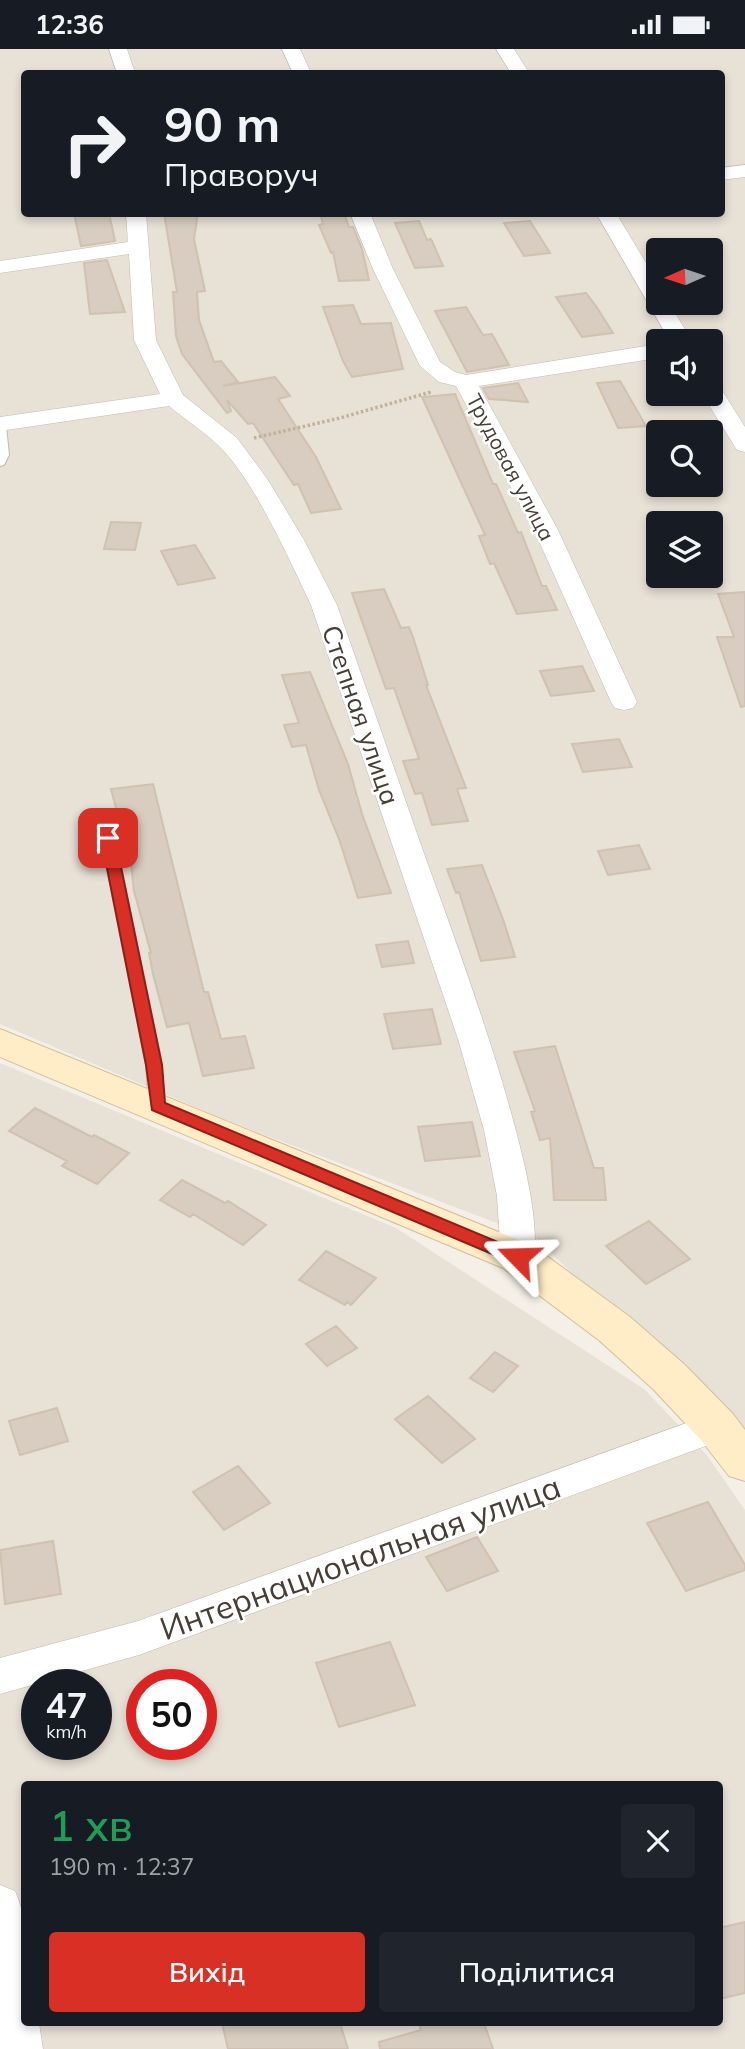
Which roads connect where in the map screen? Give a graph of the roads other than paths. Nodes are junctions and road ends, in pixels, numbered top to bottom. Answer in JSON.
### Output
{"nodes":[{"id":1,"x":118,"y":49,"type":"edge"},
{"id":2,"x":292,"y":49,"type":"edge"},
{"id":3,"x":506,"y":49,"type":"edge"},
{"id":4,"x":125,"y":70,"type":"edge"},
{"id":5,"x":301,"y":70,"type":"edge"},
{"id":6,"x":518,"y":70,"type":"edge"},
{"id":7,"x":745,"y":171,"type":"edge"},
{"id":8,"x":725,"y":174,"type":"edge"},
{"id":9,"x":136,"y":217,"type":"edge"},
{"id":10,"x":362,"y":217,"type":"edge"},
{"id":11,"x":608,"y":217,"type":"edge"},
{"id":12,"x":137,"y":247,"type":"junction"},
{"id":13,"x":0,"y":267,"type":"edge"},
{"id":14,"x":646,"y":280,"type":"edge"},
{"id":15,"x":646,"y":353,"type":"edge"},
{"id":16,"x":466,"y":382,"type":"junction"},
{"id":17,"x":174,"y":399,"type":"junction"},
{"id":18,"x":721,"y":406,"type":"edge"},
{"id":19,"x":0,"y":425,"type":"edge"},
{"id":20,"x":745,"y":445,"type":"edge"},
{"id":21,"x":0,"y":463,"type":"edge"},
{"id":22,"x":624,"y":702,"type":"dead end"},
{"id":23,"x":108,"y":838,"type":"dead end"},
{"id":24,"x":0,"y":1042,"type":"edge"},
{"id":25,"x":157,"y":1106,"type":"junction"},
{"id":26,"x":518,"y":1257,"type":"junction"},
{"id":27,"x":717,"y":1427,"type":"junction"},
{"id":28,"x":745,"y":1463,"type":"edge"},
{"id":29,"x":0,"y":1676,"type":"edge"},
{"id":30,"x":0,"y":1905,"type":"edge"},
{"id":31,"x":20,"y":2049,"type":"edge"}],
"edges":[{"from":1,"to":4,"type":"street"},
{"from":2,"to":5,"type":"street"},
{"from":3,"to":6,"type":"street"},
{"from":7,"to":8,"type":"street"},
{"from":9,"to":12,"type":"street","name":"Степная улица"},
{"from":10,"to":16,"type":"street","name":"Трудовая улица"},
{"from":11,"to":14,"type":"street"},
{"from":12,"to":13,"type":"street"},
{"from":12,"to":17,"type":"street","name":"Степная улица"},
{"from":15,"to":16,"type":"street"},
{"from":16,"to":22,"type":"street","name":"Трудовая улица"},
{"from":17,"to":19,"type":"street"},
{"from":17,"to":26,"type":"street","name":"Степная улица"},
{"from":18,"to":20,"type":"street"},
{"from":19,"to":21,"type":"lane"},
{"from":23,"to":25,"type":"lane"},
{"from":24,"to":25,"type":"main road"},
{"from":25,"to":26,"type":"main road"},
{"from":26,"to":27,"type":"main road"},
{"from":27,"to":28,"type":"main road"},
{"from":27,"to":29,"type":"street","name":"Интернациональная улица"},
{"from":30,"to":31,"type":"street"}]}
